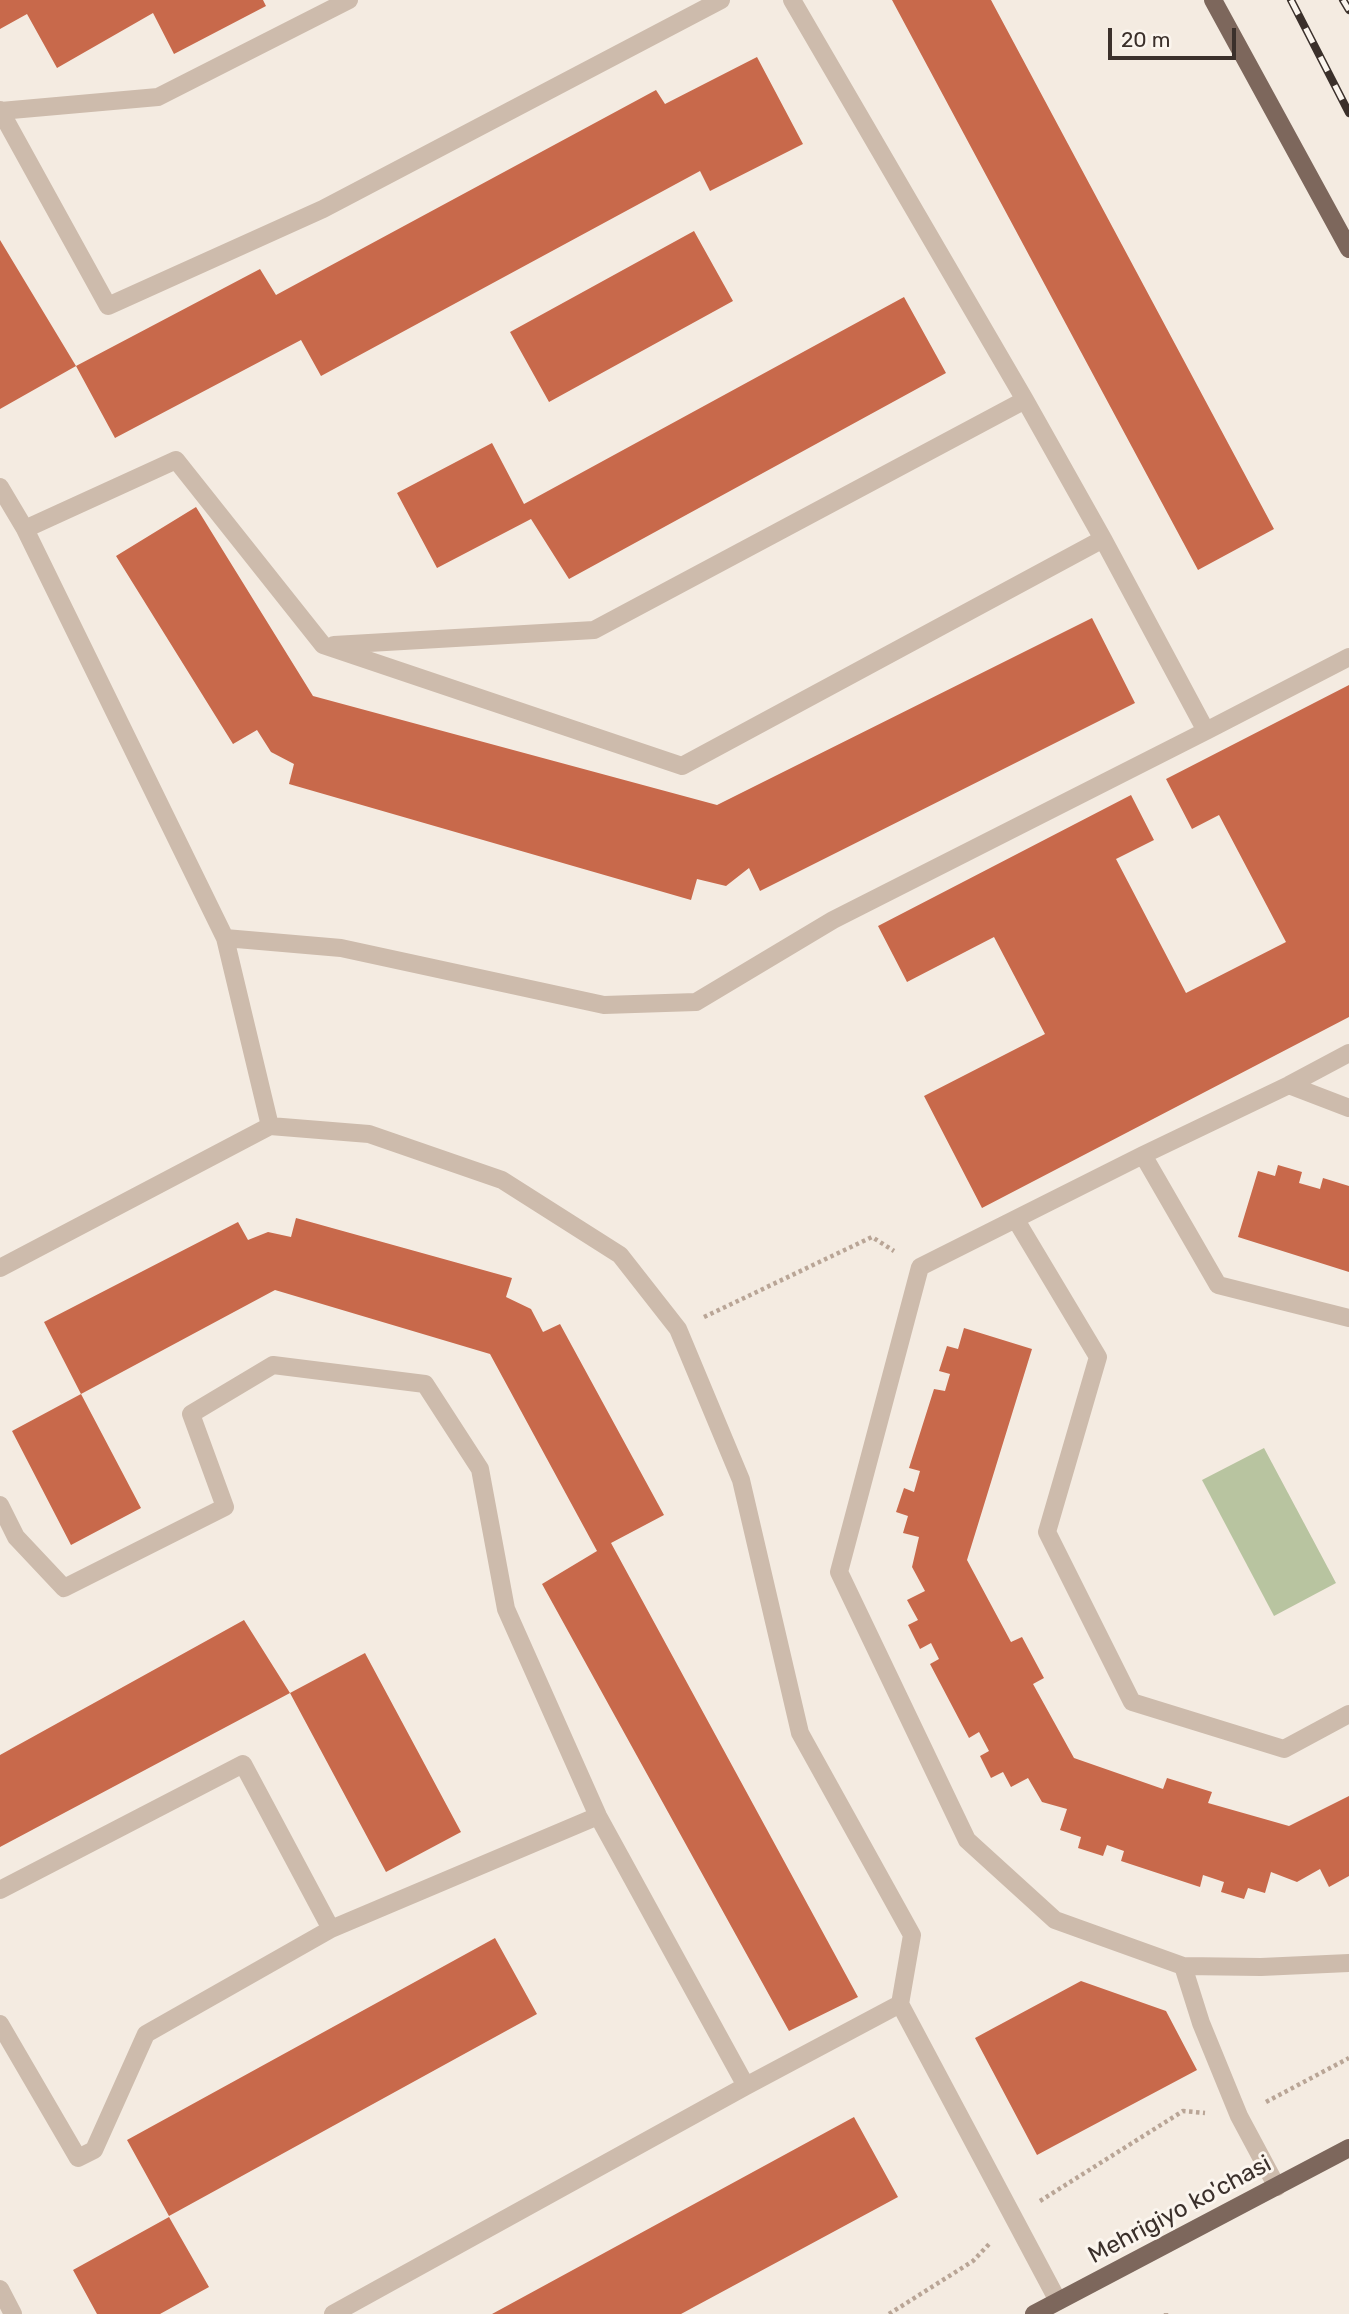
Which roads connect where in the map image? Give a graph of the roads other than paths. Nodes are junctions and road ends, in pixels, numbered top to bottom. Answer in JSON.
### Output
{"nodes":[{"id":1,"x":349,"y":0,"type":"edge"},
{"id":2,"x":721,"y":0,"type":"edge"},
{"id":3,"x":792,"y":0,"type":"edge"},
{"id":4,"x":1213,"y":0,"type":"edge"},
{"id":5,"x":0,"y":111,"type":"edge"},
{"id":6,"x":1349,"y":249,"type":"edge"},
{"id":7,"x":1025,"y":400,"type":"junction"},
{"id":8,"x":0,"y":487,"type":"edge"},
{"id":9,"x":25,"y":529,"type":"junction"},
{"id":10,"x":1103,"y":539,"type":"junction"},
{"id":11,"x":323,"y":645,"type":"junction"},
{"id":12,"x":1349,"y":657,"type":"edge"},
{"id":13,"x":1206,"y":731,"type":"junction"},
{"id":14,"x":225,"y":938,"type":"junction"},
{"id":15,"x":1349,"y":1053,"type":"edge"},
{"id":16,"x":1289,"y":1085,"type":"junction"},
{"id":17,"x":1349,"y":1108,"type":"edge"},
{"id":18,"x":270,"y":1126,"type":"junction"},
{"id":19,"x":1143,"y":1155,"type":"junction"},
{"id":20,"x":1016,"y":1220,"type":"junction"},
{"id":21,"x":0,"y":1268,"type":"edge"},
{"id":22,"x":1349,"y":1318,"type":"edge"},
{"id":23,"x":0,"y":1505,"type":"edge"},
{"id":24,"x":16,"y":1537,"type":"junction"},
{"id":25,"x":0,"y":1546,"type":"edge"},
{"id":26,"x":1349,"y":1714,"type":"edge"},
{"id":27,"x":598,"y":1816,"type":"junction"},
{"id":28,"x":0,"y":1890,"type":"edge"},
{"id":29,"x":331,"y":1929,"type":"junction"},
{"id":30,"x":1349,"y":1963,"type":"edge"},
{"id":31,"x":1183,"y":1966,"type":"junction"},
{"id":32,"x":900,"y":2004,"type":"junction"},
{"id":33,"x":0,"y":2024,"type":"edge"},
{"id":34,"x":746,"y":2086,"type":"junction"},
{"id":35,"x":1349,"y":2148,"type":"edge"},
{"id":36,"x":1276,"y":2187,"type":"junction"},
{"id":37,"x":0,"y":2289,"type":"edge"},
{"id":38,"x":1058,"y":2301,"type":"junction"},
{"id":39,"x":13,"y":2314,"type":"edge"},
{"id":40,"x":333,"y":2314,"type":"edge"},
{"id":41,"x":1034,"y":2314,"type":"edge"}],
"edges":[{"from":1,"to":5,"type":"lane"},
{"from":2,"to":5,"type":"lane"},
{"from":3,"to":7,"type":"lane"},
{"from":4,"to":6,"type":"main road"},
{"from":7,"to":10,"type":"lane"},
{"from":7,"to":11,"type":"lane"},
{"from":8,"to":9,"type":"lane"},
{"from":9,"to":11,"type":"lane"},
{"from":9,"to":14,"type":"lane"},
{"from":10,"to":11,"type":"lane"},
{"from":10,"to":13,"type":"lane"},
{"from":12,"to":13,"type":"lane"},
{"from":13,"to":14,"type":"lane"},
{"from":14,"to":18,"type":"lane"},
{"from":15,"to":16,"type":"lane"},
{"from":16,"to":17,"type":"lane"},
{"from":16,"to":19,"type":"lane"},
{"from":18,"to":21,"type":"lane"},
{"from":18,"to":32,"type":"lane"},
{"from":19,"to":20,"type":"lane"},
{"from":19,"to":22,"type":"lane"},
{"from":20,"to":26,"type":"lane"},
{"from":20,"to":31,"type":"lane"},
{"from":23,"to":24,"type":"lane"},
{"from":24,"to":25,"type":"lane"},
{"from":24,"to":27,"type":"lane"},
{"from":27,"to":29,"type":"lane"},
{"from":27,"to":34,"type":"lane"},
{"from":28,"to":29,"type":"lane"},
{"from":29,"to":33,"type":"lane"},
{"from":30,"to":31,"type":"lane"},
{"from":31,"to":36,"type":"lane"},
{"from":32,"to":34,"type":"lane"},
{"from":32,"to":38,"type":"lane"},
{"from":34,"to":40,"type":"lane"},
{"from":35,"to":36,"type":"main road","name":"Mehrigiyo ko'chasi"},
{"from":36,"to":38,"type":"main road","name":"Mehrigiyo ko'chasi"},
{"from":37,"to":39,"type":"lane"},
{"from":38,"to":41,"type":"main road","name":"Mehrigiyo ko'chasi"}]}
